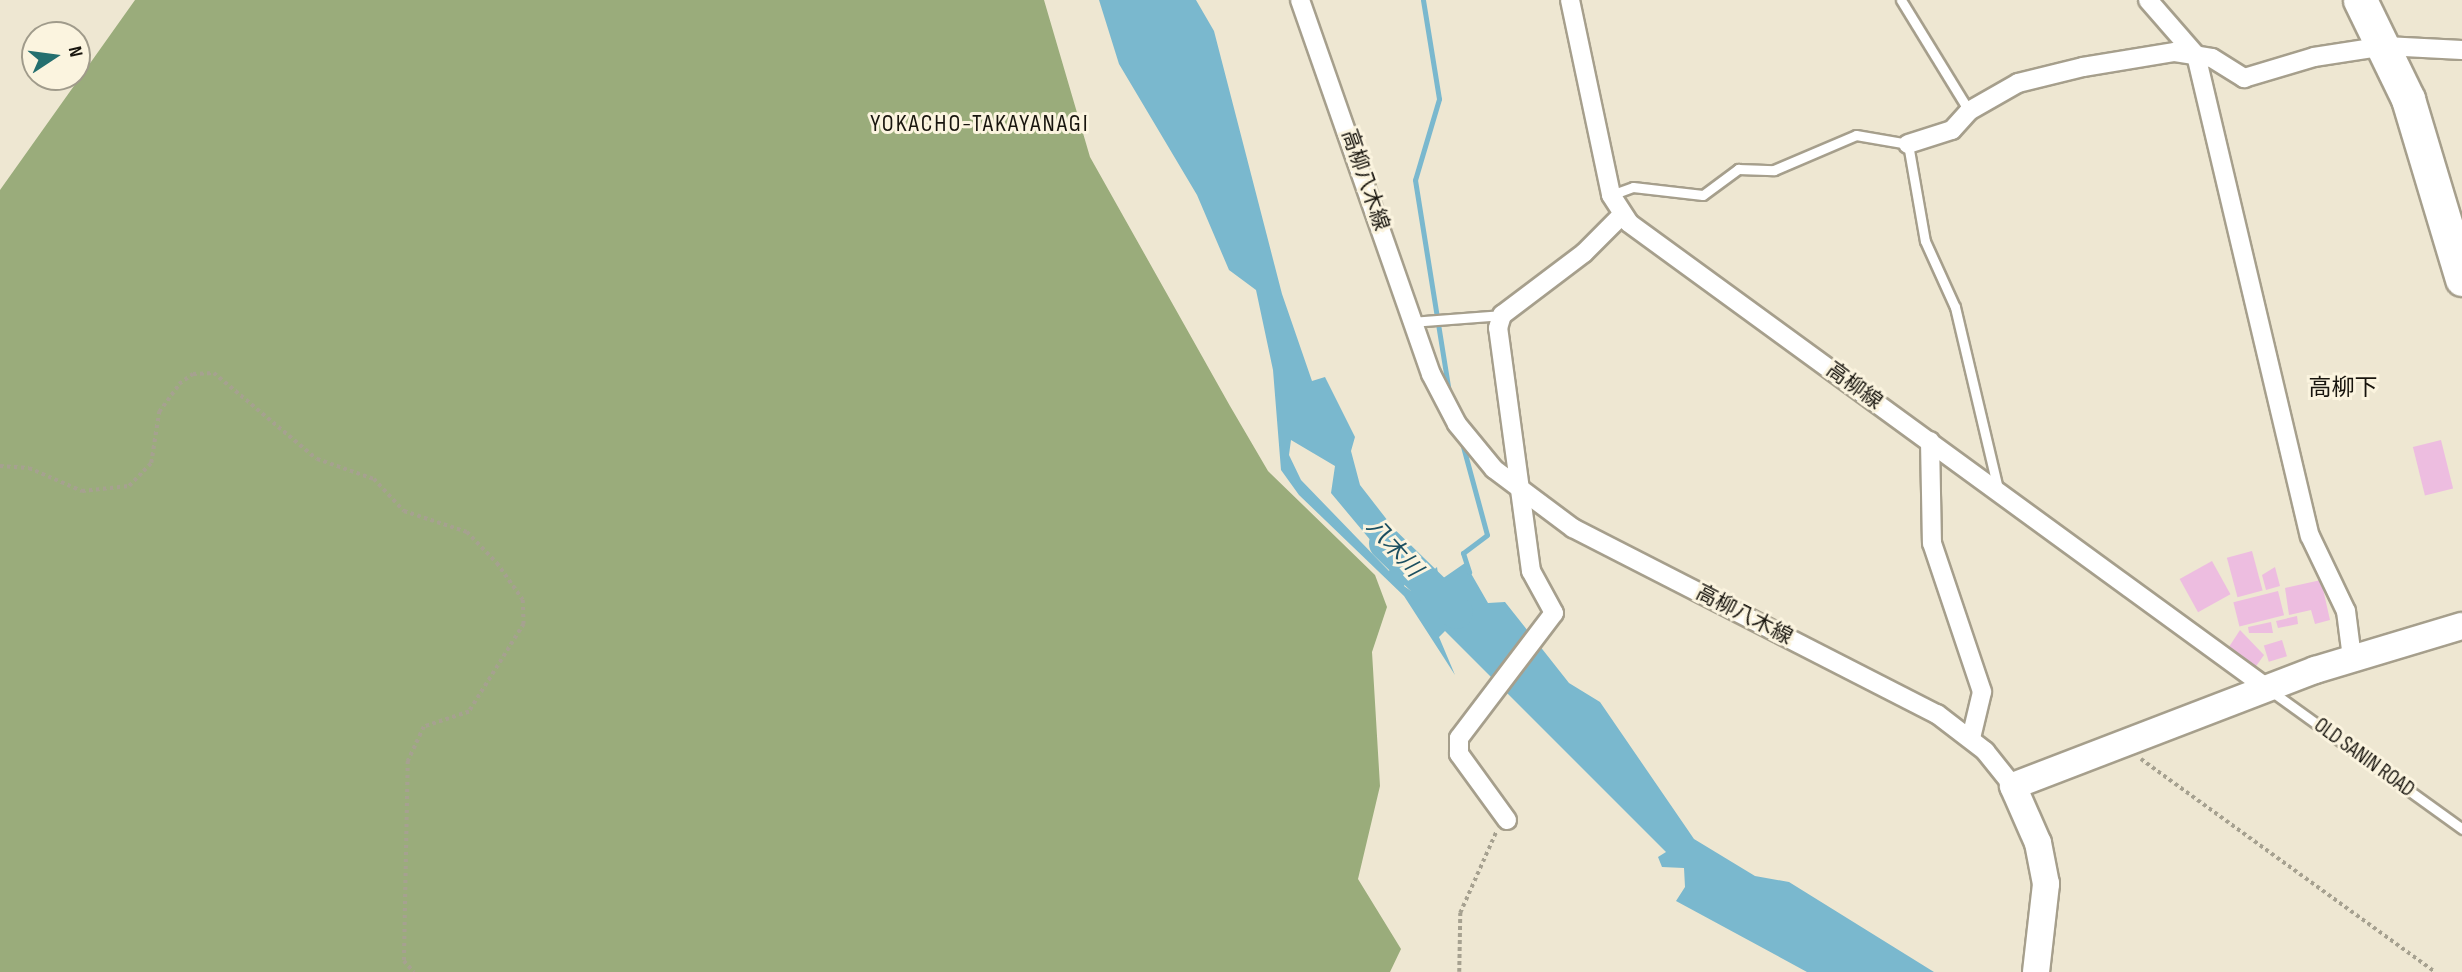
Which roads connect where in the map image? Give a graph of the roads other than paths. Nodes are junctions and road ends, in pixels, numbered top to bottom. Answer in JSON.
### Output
{"nodes":[{"id":1,"x":1300,"y":0,"type":"edge"},
{"id":2,"x":1570,"y":0,"type":"edge"},
{"id":3,"x":1901,"y":0,"type":"edge"},
{"id":4,"x":2148,"y":0,"type":"edge"},
{"id":5,"x":2360,"y":0,"type":"edge"},
{"id":6,"x":2385,"y":46,"type":"junction"},
{"id":7,"x":2462,"y":50,"type":"edge"},
{"id":8,"x":2196,"y":55,"type":"junction"},
{"id":9,"x":1969,"y":111,"type":"junction"},
{"id":10,"x":1908,"y":144,"type":"junction"},
{"id":11,"x":1611,"y":195,"type":"junction"},
{"id":12,"x":1621,"y":215,"type":"junction"},
{"id":13,"x":2461,"y":269,"type":"edge"},
{"id":14,"x":1502,"y":315,"type":"junction"},
{"id":15,"x":1421,"y":321,"type":"junction"},
{"id":16,"x":1930,"y":441,"type":"junction"},
{"id":17,"x":1517,"y":491,"type":"junction"},
{"id":18,"x":1998,"y":491,"type":"junction"},
{"id":19,"x":2462,"y":626,"type":"edge"},
{"id":20,"x":2352,"y":658,"type":"junction"},
{"id":21,"x":2267,"y":688,"type":"junction"},
{"id":22,"x":1971,"y":738,"type":"junction"},
{"id":23,"x":2013,"y":786,"type":"junction"},
{"id":24,"x":1507,"y":820,"type":"road end"},
{"id":25,"x":2462,"y":829,"type":"edge"},
{"id":26,"x":2036,"y":972,"type":"edge"}],
"edges":[{"from":1,"to":15,"type":"street","name":"高柳八木線"},
{"from":2,"to":11,"type":"street","name":"高柳線"},
{"from":3,"to":9,"type":"lane"},
{"from":4,"to":8,"type":"street"},
{"from":5,"to":6,"type":"highway"},
{"from":6,"to":7,"type":"street"},
{"from":6,"to":8,"type":"street"},
{"from":6,"to":13,"type":"highway"},
{"from":8,"to":9,"type":"street"},
{"from":8,"to":20,"type":"street"},
{"from":9,"to":10,"type":"street"},
{"from":10,"to":11,"type":"lane"},
{"from":10,"to":18,"type":"lane"},
{"from":11,"to":12,"type":"street","name":"高柳線"},
{"from":12,"to":14,"type":"street"},
{"from":12,"to":16,"type":"street","name":"高柳線"},
{"from":14,"to":15,"type":"lane"},
{"from":14,"to":17,"type":"street"},
{"from":15,"to":17,"type":"street","name":"高柳八木線"},
{"from":16,"to":18,"type":"street","name":"高柳線"},
{"from":16,"to":22,"type":"street"},
{"from":17,"to":22,"type":"street","name":"高柳八木線"},
{"from":17,"to":24,"type":"street"},
{"from":18,"to":21,"type":"street","name":"高柳線"},
{"from":19,"to":20,"type":"street"},
{"from":20,"to":21,"type":"street"},
{"from":21,"to":23,"type":"street"},
{"from":21,"to":25,"type":"lane","name":"OLD SANIN ROAD"},
{"from":22,"to":23,"type":"street","name":"高柳八木線"},
{"from":23,"to":26,"type":"street"}]}
